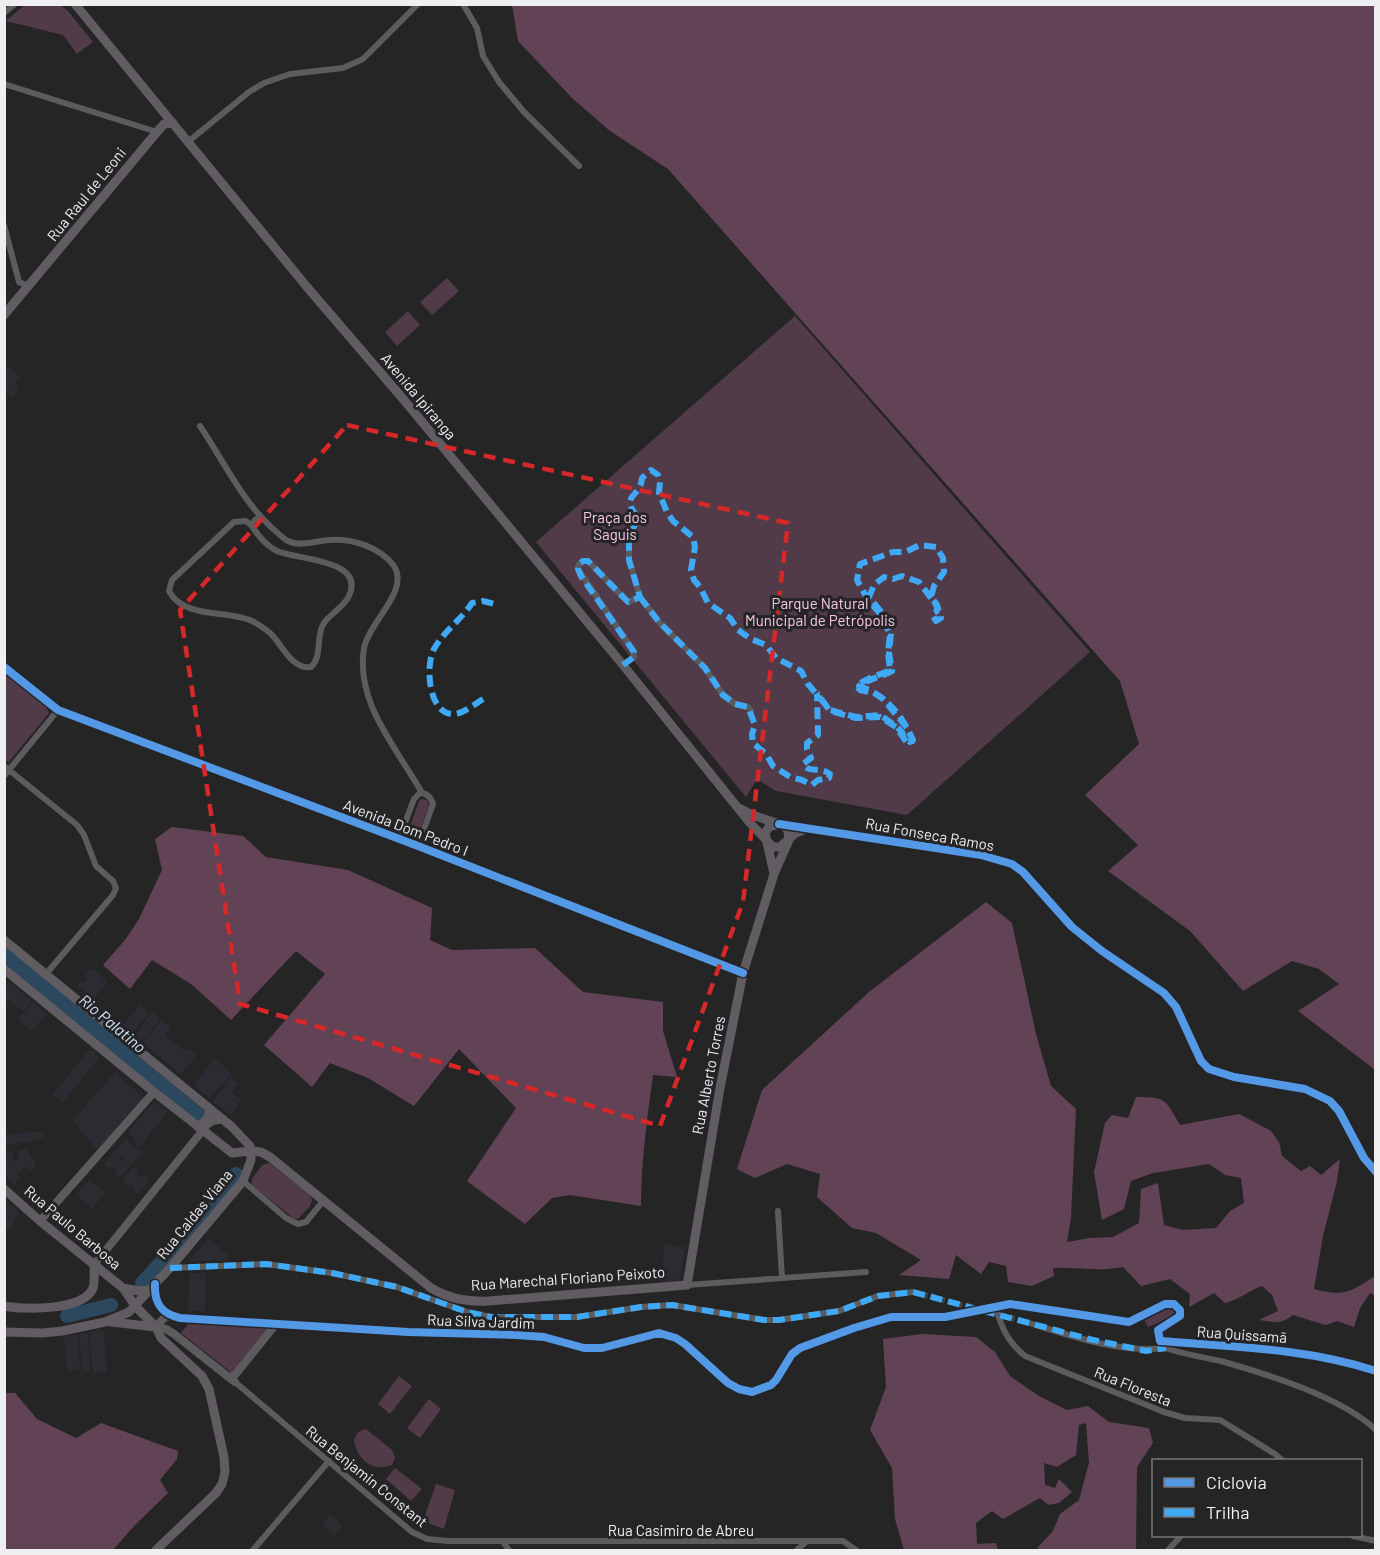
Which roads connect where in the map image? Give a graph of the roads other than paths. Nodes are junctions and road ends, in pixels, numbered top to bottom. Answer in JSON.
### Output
{"nodes":[{"id":1,"x":15,"y":4,"type":"edge"},
{"id":2,"x":75,"y":4,"type":"edge"},
{"id":3,"x":418,"y":4,"type":"edge"},
{"id":4,"x":463,"y":4,"type":"edge"},
{"id":5,"x":4,"y":13,"type":"edge"},
{"id":6,"x":4,"y":84,"type":"edge"},
{"id":7,"x":169,"y":123,"type":"junction"},
{"id":8,"x":157,"y":132,"type":"junction"},
{"id":9,"x":189,"y":141,"type":"junction"},
{"id":10,"x":579,"y":166,"type":"dead end"},
{"id":11,"x":4,"y":225,"type":"edge"},
{"id":12,"x":31,"y":284,"type":"junction"},
{"id":13,"x":4,"y":315,"type":"edge"},
{"id":14,"x":200,"y":426,"type":"dead end"},
{"id":15,"x":635,"y":512,"type":"dead end"},
{"id":16,"x":259,"y":516,"type":"junction"},
{"id":17,"x":251,"y":525,"type":"junction"},
{"id":18,"x":640,"y":597,"type":"junction"},
{"id":19,"x":623,"y":664,"type":"junction"},
{"id":20,"x":4,"y":667,"type":"edge"},
{"id":21,"x":58,"y":710,"type":"junction"},
{"id":22,"x":751,"y":711,"type":"dead end"},
{"id":23,"x":6,"y":771,"type":"edge"},
{"id":24,"x":422,"y":793,"type":"junction"},
{"id":25,"x":738,"y":808,"type":"junction"},
{"id":26,"x":779,"y":824,"type":"junction"},
{"id":27,"x":811,"y":828,"type":"junction"},
{"id":28,"x":399,"y":839,"type":"junction"},
{"id":29,"x":789,"y":840,"type":"junction"},
{"id":30,"x":767,"y":842,"type":"junction"},
{"id":31,"x":418,"y":846,"type":"junction"},
{"id":32,"x":774,"y":874,"type":"junction"},
{"id":33,"x":4,"y":940,"type":"edge"},
{"id":34,"x":4,"y":969,"type":"edge"},
{"id":35,"x":743,"y":973,"type":"junction"},
{"id":36,"x":46,"y":974,"type":"junction"},
{"id":37,"x":154,"y":1092,"type":"junction"},
{"id":38,"x":210,"y":1109,"type":"junction"},
{"id":39,"x":224,"y":1119,"type":"junction"},
{"id":40,"x":201,"y":1129,"type":"junction"},
{"id":41,"x":251,"y":1151,"type":"junction"},
{"id":42,"x":1376,"y":1172,"type":"edge"},
{"id":43,"x":243,"y":1181,"type":"junction"},
{"id":44,"x":4,"y":1189,"type":"edge"},
{"id":45,"x":324,"y":1199,"type":"junction"},
{"id":46,"x":778,"y":1211,"type":"dead end"},
{"id":47,"x":40,"y":1221,"type":"junction"},
{"id":48,"x":94,"y":1265,"type":"junction"},
{"id":49,"x":170,"y":1268,"type":"junction"},
{"id":50,"x":866,"y":1272,"type":"dead end"},
{"id":51,"x":782,"y":1278,"type":"junction"},
{"id":52,"x":687,"y":1285,"type":"junction"},
{"id":53,"x":153,"y":1287,"type":"junction"},
{"id":54,"x":123,"y":1288,"type":"junction"},
{"id":55,"x":914,"y":1292,"type":"tunnel mouth"},
{"id":56,"x":4,"y":1306,"type":"edge"},
{"id":57,"x":135,"y":1307,"type":"junction"},
{"id":58,"x":996,"y":1308,"type":"junction"},
{"id":59,"x":171,"y":1316,"type":"junction"},
{"id":60,"x":180,"y":1318,"type":"junction"},
{"id":61,"x":105,"y":1322,"type":"junction"},
{"id":62,"x":1026,"y":1322,"type":"tunnel mouth"},
{"id":63,"x":276,"y":1324,"type":"junction"},
{"id":64,"x":156,"y":1327,"type":"junction"},
{"id":65,"x":4,"y":1332,"type":"edge"},
{"id":66,"x":174,"y":1334,"type":"junction"},
{"id":67,"x":1160,"y":1341,"type":"junction"},
{"id":68,"x":1166,"y":1348,"type":"junction"},
{"id":69,"x":1376,"y":1371,"type":"edge"},
{"id":70,"x":233,"y":1378,"type":"junction"},
{"id":71,"x":1376,"y":1430,"type":"edge"},
{"id":72,"x":1280,"y":1459,"type":"edge"},
{"id":73,"x":329,"y":1461,"type":"junction"},
{"id":74,"x":1180,"y":1537,"type":"edge"},
{"id":75,"x":1358,"y":1537,"type":"edge"},
{"id":76,"x":808,"y":1541,"type":"junction"},
{"id":77,"x":1376,"y":1541,"type":"edge"},
{"id":78,"x":503,"y":1542,"type":"junction"},
{"id":79,"x":156,"y":1551,"type":"edge"},
{"id":80,"x":253,"y":1551,"type":"edge"},
{"id":81,"x":509,"y":1551,"type":"edge"},
{"id":82,"x":797,"y":1551,"type":"edge"},
{"id":83,"x":856,"y":1551,"type":"edge"},
{"id":84,"x":1168,"y":1551,"type":"edge"}],
"edges":[{"from":1,"to":5,"type":"street"},
{"from":2,"to":7,"type":"main road","name":"Avenida Ipiranga"},
{"from":3,"to":9,"type":"street"},
{"from":4,"to":10,"type":"street"},
{"from":6,"to":8,"type":"street"},
{"from":7,"to":8,"type":"main road","name":"Rua Raul de Leoni"},
{"from":7,"to":9,"type":"main road","name":"Avenida Ipiranga"},
{"from":8,"to":12,"type":"main road","name":"Rua Raul de Leoni"},
{"from":9,"to":19,"type":"main road","name":"Avenida Ipiranga"},
{"from":11,"to":12,"type":"street"},
{"from":12,"to":13,"type":"main road","name":"Rua Raul de Leoni"},
{"from":14,"to":16,"type":"street"},
{"from":15,"to":18,"type":"street"},
{"from":16,"to":17,"type":"street"},
{"from":16,"to":24,"type":"street"},
{"from":17,"to":17,"type":"street"},
{"from":18,"to":19,"type":"street"},
{"from":18,"to":22,"type":"street"},
{"from":19,"to":25,"type":"main road","name":"Avenida Ipiranga"},
{"from":20,"to":21,"type":"street","name":"Avenida Dom Pedro I"},
{"from":21,"to":23,"type":"street"},
{"from":21,"to":28,"type":"street","name":"Avenida Dom Pedro I"},
{"from":23,"to":36,"type":"street"},
{"from":24,"to":28,"type":"street"},
{"from":24,"to":31,"type":"street"},
{"from":25,"to":26,"type":"main road","name":"Avenida Ipiranga"},
{"from":25,"to":30,"type":"main road","name":"Avenida Ipiranga"},
{"from":26,"to":27,"type":"street","name":"Rua Fonseca Ramos"},
{"from":26,"to":29,"type":"main road"},
{"from":26,"to":30,"type":"main road"},
{"from":27,"to":29,"type":"street"},
{"from":27,"to":42,"type":"street","name":"Rua Fonseca Ramos"},
{"from":28,"to":31,"type":"street","name":"Avenida Dom Pedro I"},
{"from":29,"to":30,"type":"main road"},
{"from":29,"to":32,"type":"main road","name":"Rua Alberto Torres"},
{"from":30,"to":32,"type":"main road","name":"Rua Alberto Torres"},
{"from":31,"to":35,"type":"street","name":"Avenida Dom Pedro I"},
{"from":32,"to":35,"type":"main road","name":"Rua Alberto Torres"},
{"from":33,"to":36,"type":"main road"},
{"from":34,"to":37,"type":"main road"},
{"from":35,"to":52,"type":"main road","name":"Rua Alberto Torres"},
{"from":36,"to":38,"type":"main road"},
{"from":37,"to":40,"type":"main road"},
{"from":37,"to":47,"type":"street"},
{"from":38,"to":39,"type":"main road"},
{"from":38,"to":40,"type":"main road"},
{"from":39,"to":40,"type":"street"},
{"from":39,"to":41,"type":"main road"},
{"from":40,"to":41,"type":"main road"},
{"from":40,"to":48,"type":"street"},
{"from":41,"to":43,"type":"main road","name":"Rua Caldas Viana"},
{"from":41,"to":45,"type":"main road","name":"Rua Marechal Floriano Peixoto"},
{"from":43,"to":45,"type":"street"},
{"from":43,"to":49,"type":"main road","name":"Rua Caldas Viana"},
{"from":44,"to":47,"type":"main road","name":"Rua Paulo Barbosa"},
{"from":45,"to":52,"type":"main road","name":"Rua Marechal Floriano Peixoto"},
{"from":46,"to":51,"type":"street"},
{"from":47,"to":48,"type":"main road","name":"Rua Paulo Barbosa"},
{"from":48,"to":54,"type":"main road","name":"Rua Paulo Barbosa"},
{"from":48,"to":56,"type":"main road"},
{"from":49,"to":53,"type":"main road","name":"Rua Caldas Viana"},
{"from":49,"to":55,"type":"street"},
{"from":50,"to":51,"type":"street","name":"Rua Marechal Floriano Peixoto"},
{"from":51,"to":52,"type":"street","name":"Rua Marechal Floriano Peixoto"},
{"from":53,"to":54,"type":"main road"},
{"from":53,"to":57,"type":"main road","name":"Rua Caldas Viana"},
{"from":53,"to":59,"type":"street"},
{"from":54,"to":57,"type":"main road"},
{"from":57,"to":61,"type":"main road"},
{"from":57,"to":64,"type":"main road"},
{"from":58,"to":63,"type":"street","name":"Rua Silva Jardim"},
{"from":58,"to":67,"type":"street","name":"Rua Quissamã"},
{"from":58,"to":72,"type":"street","name":"Rua Floresta"},
{"from":59,"to":60,"type":"street","name":"Rua Silva Jardim"},
{"from":59,"to":64,"type":"street"},
{"from":60,"to":63,"type":"street","name":"Rua Silva Jardim"},
{"from":60,"to":66,"type":"street"},
{"from":61,"to":64,"type":"main road"},
{"from":61,"to":65,"type":"main road"},
{"from":62,"to":68,"type":"street"},
{"from":63,"to":70,"type":"street"},
{"from":64,"to":66,"type":"street"},
{"from":64,"to":79,"type":"main road"},
{"from":66,"to":70,"type":"street"},
{"from":67,"to":68,"type":"street"},
{"from":67,"to":69,"type":"street","name":"Rua Quissamã"},
{"from":68,"to":71,"type":"street"},
{"from":70,"to":73,"type":"street","name":"Rua Benjamin Constant"},
{"from":73,"to":78,"type":"street","name":"Rua Benjamin Constant"},
{"from":73,"to":80,"type":"street"},
{"from":74,"to":84,"type":"street"},
{"from":75,"to":77,"type":"street"},
{"from":76,"to":78,"type":"street","name":"Rua Casimiro de Abreu"},
{"from":76,"to":82,"type":"street"},
{"from":76,"to":83,"type":"street","name":"Rua Casimiro de Abreu"},
{"from":78,"to":81,"type":"street"}]}
